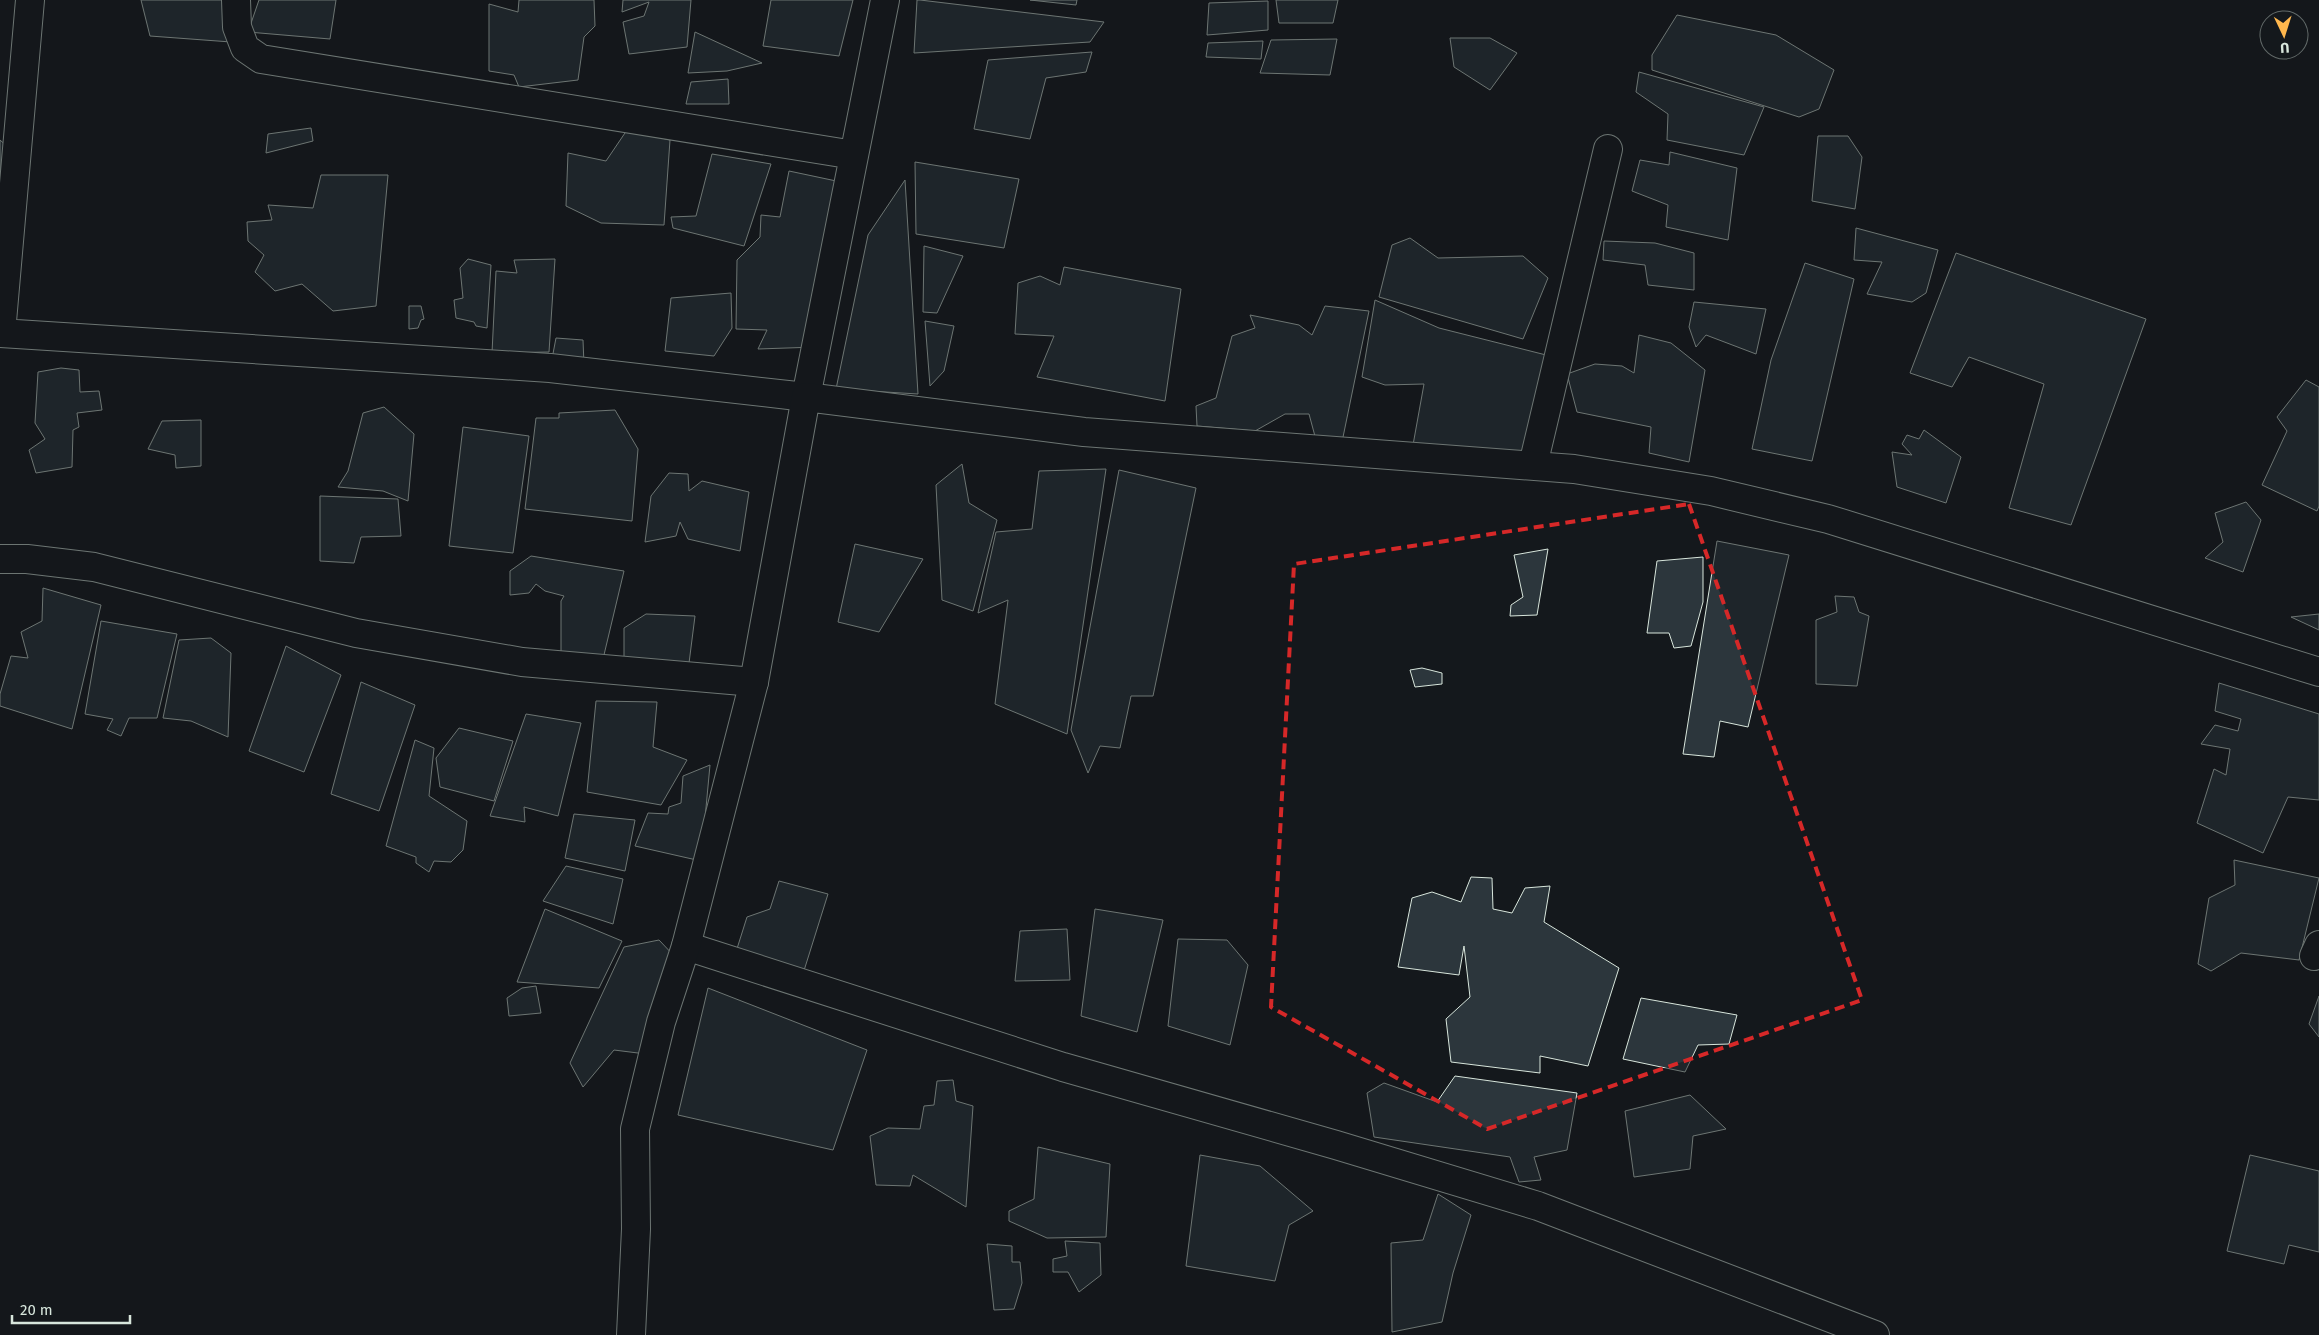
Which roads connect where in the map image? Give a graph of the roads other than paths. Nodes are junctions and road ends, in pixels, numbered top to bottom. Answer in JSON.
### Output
{"nodes":[{"id":1,"x":30,"y":0,"type":"edge"},
{"id":2,"x":236,"y":0,"type":"edge"},
{"id":3,"x":885,"y":0,"type":"edge"},
{"id":4,"x":1608,"y":149,"type":"dead end"},
{"id":5,"x":854,"y":156,"type":"junction"},
{"id":6,"x":0,"y":333,"type":"edge"},
{"id":7,"x":806,"y":397,"type":"junction"},
{"id":8,"x":1533,"y":465,"type":"junction"},
{"id":9,"x":0,"y":559,"type":"edge"},
{"id":10,"x":2319,"y":672,"type":"edge"},
{"id":11,"x":754,"y":682,"type":"junction"},
{"id":12,"x":686,"y":946,"type":"junction"},
{"id":13,"x":631,"y":1335,"type":"edge"},
{"id":14,"x":1875,"y":1335,"type":"edge"}],
"edges":[{"from":1,"to":6,"type":"street"},
{"from":2,"to":5,"type":"street"},
{"from":3,"to":5,"type":"street"},
{"from":4,"to":8,"type":"street"},
{"from":5,"to":7,"type":"street"},
{"from":6,"to":7,"type":"street"},
{"from":7,"to":8,"type":"street"},
{"from":7,"to":11,"type":"street"},
{"from":8,"to":10,"type":"street"},
{"from":9,"to":11,"type":"street"},
{"from":11,"to":12,"type":"street"},
{"from":12,"to":13,"type":"street"},
{"from":12,"to":14,"type":"street"}]}
